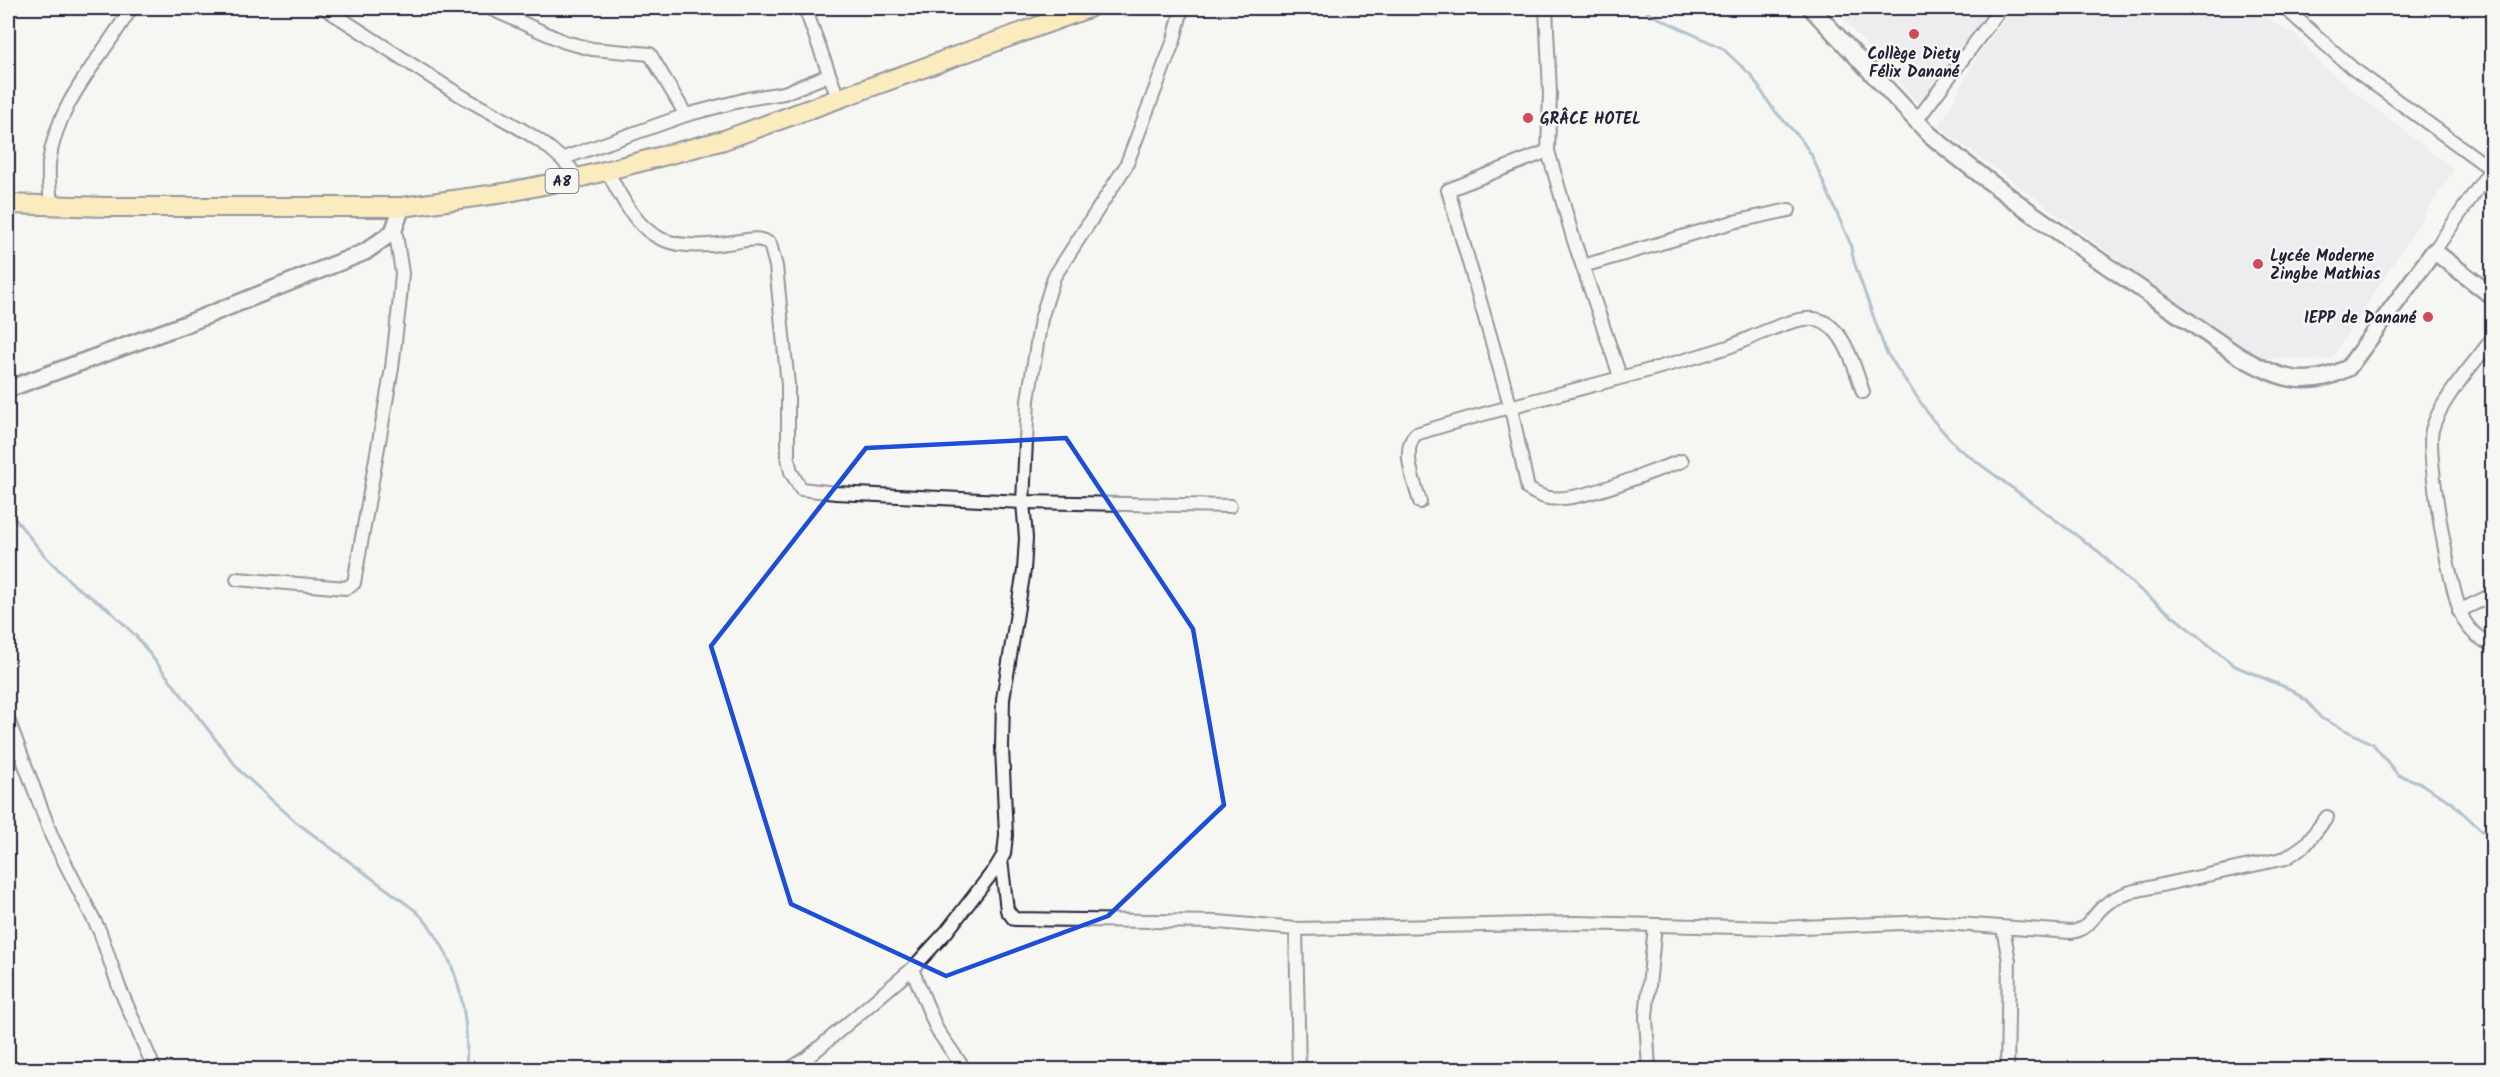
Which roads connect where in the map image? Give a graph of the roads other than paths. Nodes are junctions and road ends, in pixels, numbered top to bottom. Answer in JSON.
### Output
{"nodes":[{"id":1,"x":130,"y":8,"type":"edge"},
{"id":2,"x":324,"y":8,"type":"edge"},
{"id":3,"x":489,"y":8,"type":"edge"},
{"id":4,"x":805,"y":8,"type":"edge"},
{"id":5,"x":1089,"y":8,"type":"edge"},
{"id":6,"x":1182,"y":8,"type":"edge"},
{"id":7,"x":1546,"y":8,"type":"edge"},
{"id":8,"x":1810,"y":8,"type":"edge"},
{"id":9,"x":2001,"y":8,"type":"edge"},
{"id":10,"x":2285,"y":8,"type":"edge"},
{"id":11,"x":1051,"y":14,"type":"edge"},
{"id":12,"x":829,"y":75,"type":"junction"},
{"id":13,"x":838,"y":98,"type":"junction"},
{"id":14,"x":686,"y":115,"type":"junction"},
{"id":15,"x":1917,"y":120,"type":"junction"},
{"id":16,"x":1548,"y":151,"type":"junction"},
{"id":17,"x":564,"y":158,"type":"junction"},
{"id":18,"x":2492,"y":168,"type":"edge"},
{"id":19,"x":607,"y":170,"type":"junction"},
{"id":20,"x":578,"y":178,"type":"junction"},
{"id":21,"x":8,"y":204,"type":"edge"},
{"id":22,"x":51,"y":206,"type":"junction"},
{"id":23,"x":402,"y":207,"type":"junction"},
{"id":24,"x":1789,"y":210,"type":"dead end"},
{"id":25,"x":395,"y":228,"type":"junction"},
{"id":26,"x":2434,"y":251,"type":"junction"},
{"id":27,"x":1583,"y":266,"type":"junction"},
{"id":28,"x":2493,"y":296,"type":"edge"},
{"id":29,"x":2493,"y":339,"type":"edge"},
{"id":30,"x":1620,"y":376,"type":"junction"},
{"id":31,"x":8,"y":389,"type":"edge"},
{"id":32,"x":1863,"y":392,"type":"dead end"},
{"id":33,"x":1511,"y":408,"type":"junction"},
{"id":34,"x":1682,"y":461,"type":"dead end"},
{"id":35,"x":1023,"y":502,"type":"junction"},
{"id":36,"x":1420,"y":502,"type":"dead end"},
{"id":37,"x":1230,"y":506,"type":"dead end"},
{"id":38,"x":237,"y":579,"type":"dead end"},
{"id":39,"x":2493,"y":596,"type":"edge"},
{"id":40,"x":2459,"y":610,"type":"junction"},
{"id":41,"x":2493,"y":645,"type":"edge"},
{"id":42,"x":8,"y":719,"type":"edge"},
{"id":43,"x":2327,"y":817,"type":"dead end"},
{"id":44,"x":1001,"y":860,"type":"junction"},
{"id":45,"x":1655,"y":925,"type":"junction"},
{"id":46,"x":2003,"y":928,"type":"junction"},
{"id":47,"x":1296,"y":929,"type":"junction"},
{"id":48,"x":912,"y":969,"type":"junction"},
{"id":49,"x":155,"y":1070,"type":"edge"},
{"id":50,"x":788,"y":1070,"type":"edge"},
{"id":51,"x":965,"y":1070,"type":"edge"},
{"id":52,"x":1299,"y":1070,"type":"edge"},
{"id":53,"x":1649,"y":1070,"type":"edge"},
{"id":54,"x":2007,"y":1070,"type":"edge"}],
"edges":[{"from":1,"to":22,"type":"street"},
{"from":2,"to":17,"type":"street"},
{"from":3,"to":14,"type":"street"},
{"from":4,"to":12,"type":"street"},
{"from":5,"to":11,"type":"main road","number":"A8"},
{"from":6,"to":35,"type":"street"},
{"from":7,"to":16,"type":"street"},
{"from":8,"to":15,"type":"street"},
{"from":9,"to":15,"type":"street"},
{"from":10,"to":18,"type":"street"},
{"from":11,"to":13,"type":"main road","number":"A8"},
{"from":12,"to":13,"type":"street"},
{"from":12,"to":14,"type":"street"},
{"from":13,"to":19,"type":"main road","number":"A8"},
{"from":14,"to":17,"type":"street"},
{"from":15,"to":26,"type":"street"},
{"from":16,"to":27,"type":"street"},
{"from":16,"to":33,"type":"street"},
{"from":17,"to":20,"type":"street"},
{"from":18,"to":26,"type":"street"},
{"from":19,"to":20,"type":"main road","number":"A8"},
{"from":19,"to":35,"type":"street"},
{"from":20,"to":23,"type":"main road","number":"A8"},
{"from":21,"to":22,"type":"main road","number":"A8"},
{"from":22,"to":23,"type":"main road","number":"A8"},
{"from":23,"to":25,"type":"street"},
{"from":24,"to":27,"type":"street"},
{"from":25,"to":31,"type":"street"},
{"from":25,"to":38,"type":"street"},
{"from":26,"to":28,"type":"street"},
{"from":27,"to":30,"type":"street"},
{"from":29,"to":40,"type":"street"},
{"from":30,"to":32,"type":"street"},
{"from":30,"to":33,"type":"street"},
{"from":33,"to":34,"type":"street"},
{"from":33,"to":36,"type":"street"},
{"from":35,"to":37,"type":"street"},
{"from":35,"to":44,"type":"street"},
{"from":39,"to":40,"type":"street"},
{"from":40,"to":41,"type":"street"},
{"from":42,"to":49,"type":"street"},
{"from":43,"to":46,"type":"street"},
{"from":44,"to":47,"type":"street"},
{"from":44,"to":48,"type":"street"},
{"from":45,"to":46,"type":"street"},
{"from":45,"to":47,"type":"street"},
{"from":45,"to":53,"type":"street"},
{"from":46,"to":54,"type":"street"},
{"from":47,"to":52,"type":"street"},
{"from":48,"to":50,"type":"street"},
{"from":48,"to":51,"type":"street"}]}
